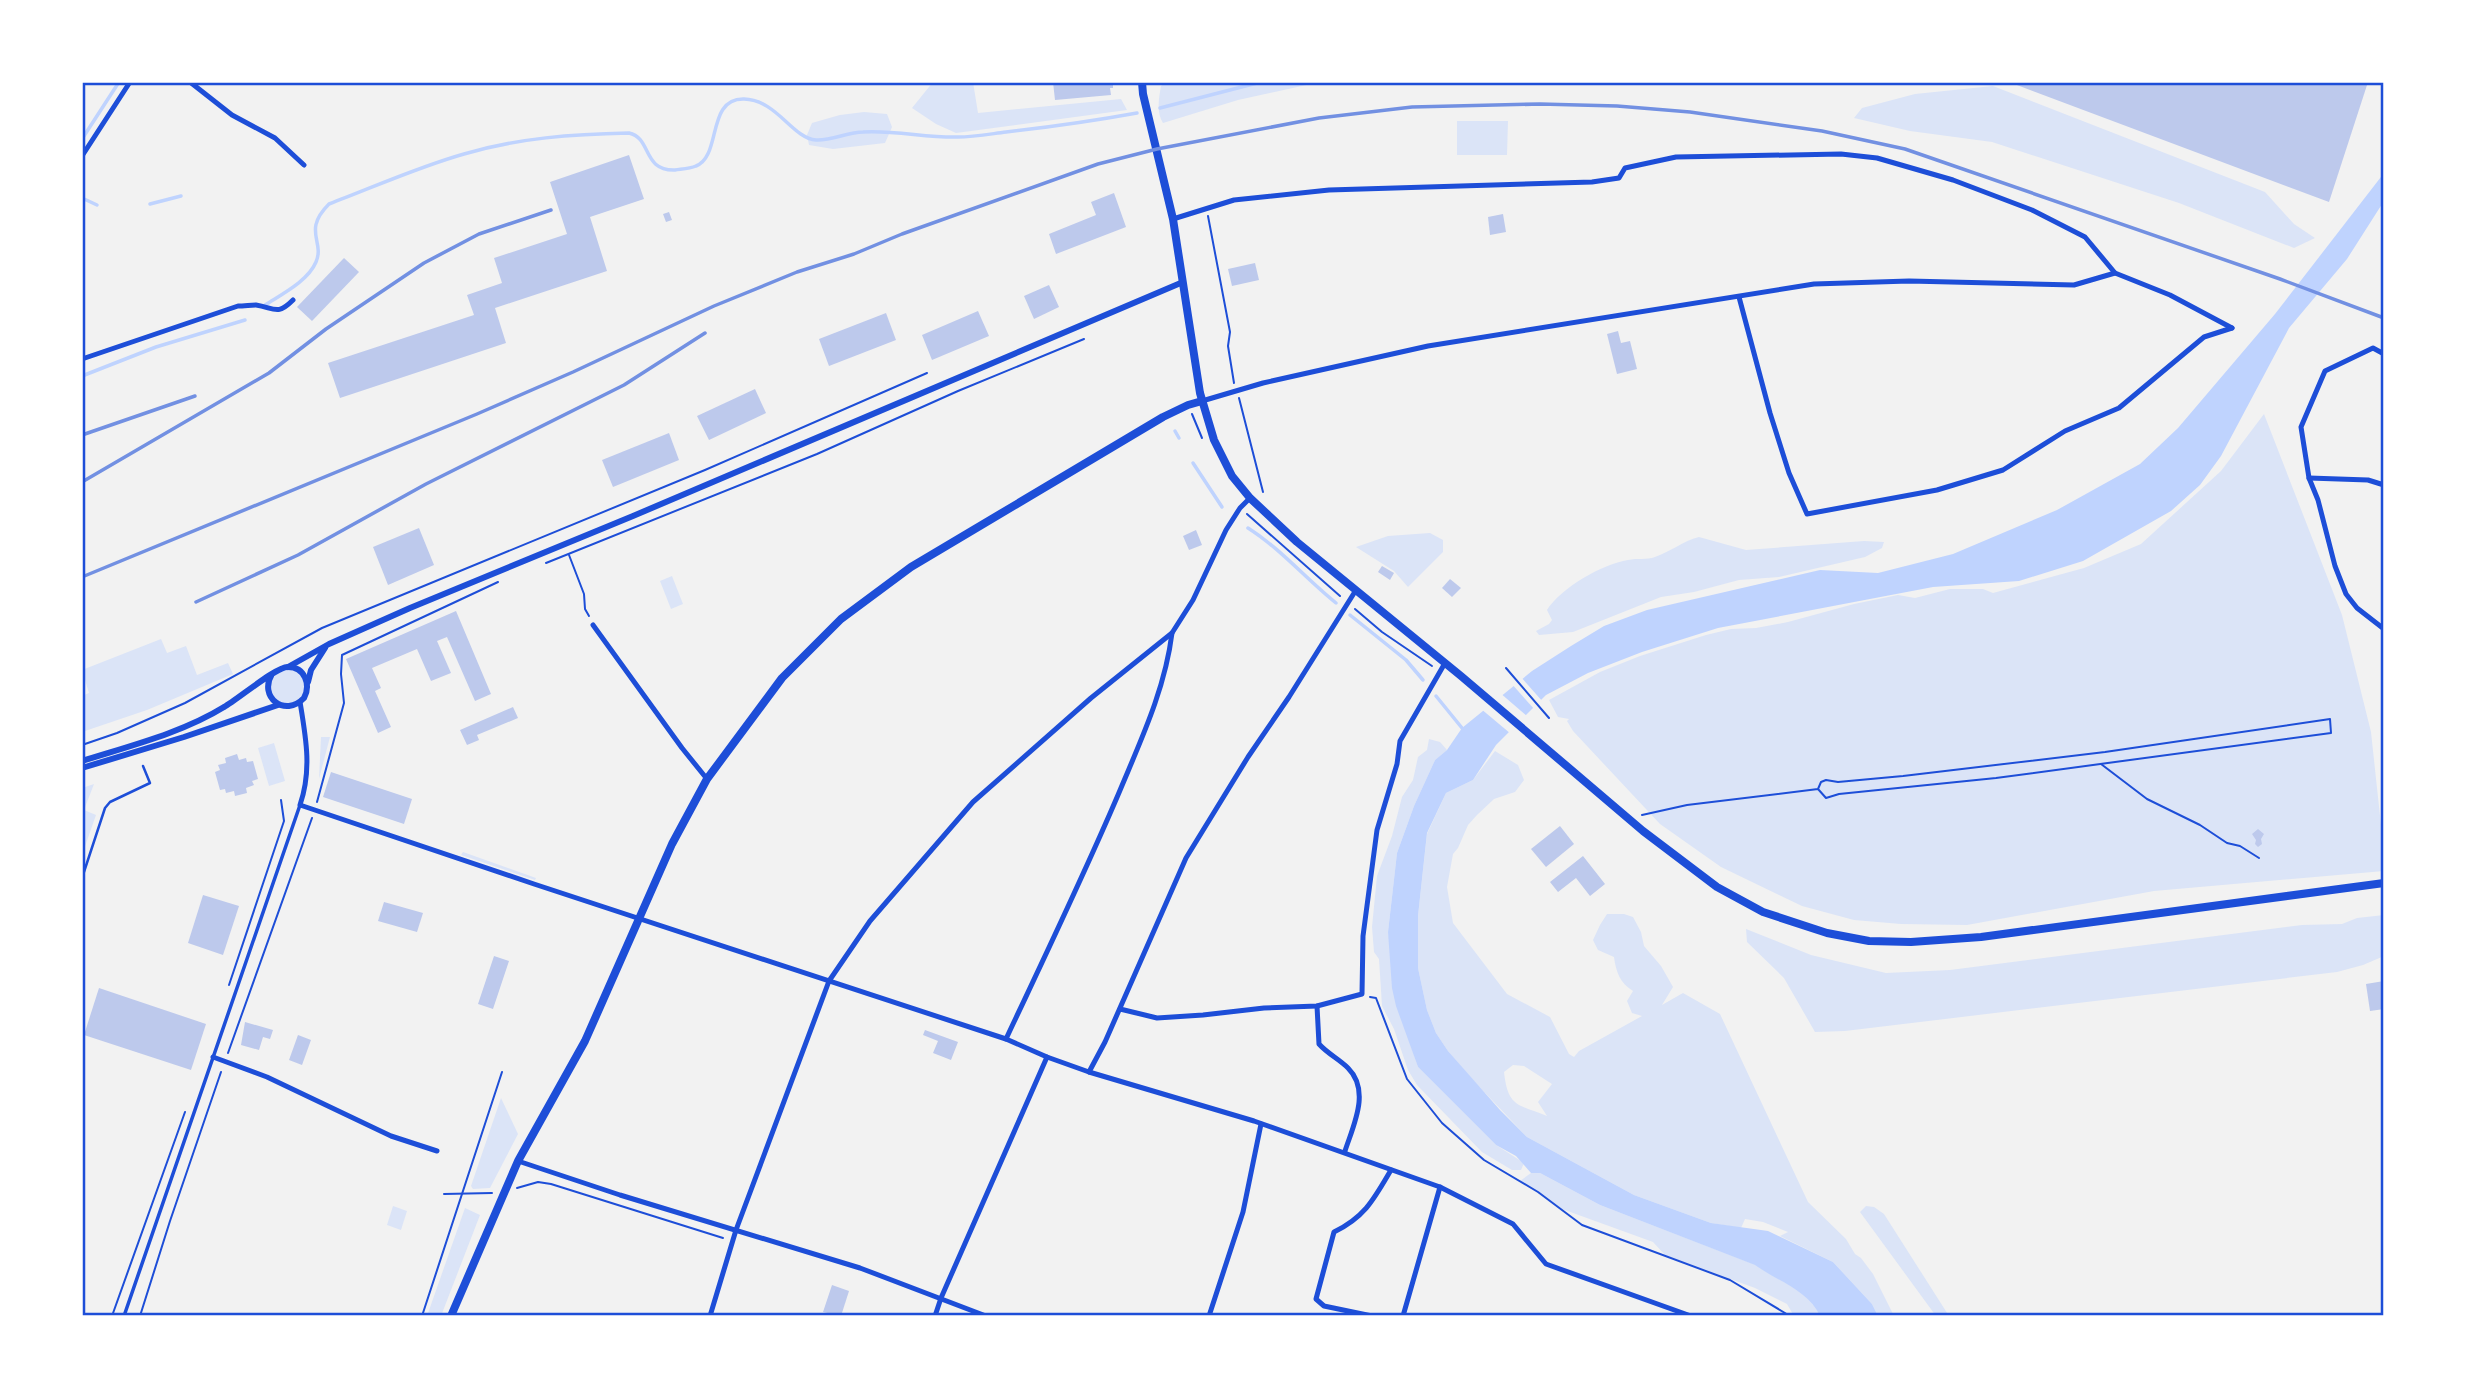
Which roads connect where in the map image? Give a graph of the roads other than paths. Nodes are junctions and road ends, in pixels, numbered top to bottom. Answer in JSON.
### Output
{"nodes":[{"id":1,"x":130,"y":82,"type":"edge"},
{"id":2,"x":190,"y":82,"type":"edge"},
{"id":3,"x":1136,"y":82,"type":"edge"},
{"id":4,"x":1142,"y":82,"type":"edge"},
{"id":5,"x":1143,"y":94,"type":"junction"},
{"id":6,"x":82,"y":156,"type":"edge"},
{"id":7,"x":304,"y":165,"type":"dead end"},
{"id":8,"x":1173,"y":219,"type":"junction"},
{"id":9,"x":2115,"y":273,"type":"junction"},
{"id":10,"x":1183,"y":282,"type":"junction"},
{"id":11,"x":1739,"y":297,"type":"junction"},
{"id":12,"x":293,"y":300,"type":"dead end"},
{"id":13,"x":2384,"y":354,"type":"edge"},
{"id":14,"x":82,"y":359,"type":"edge"},
{"id":15,"x":1202,"y":401,"type":"junction"},
{"id":16,"x":2309,"y":478,"type":"junction"},
{"id":17,"x":2384,"y":485,"type":"edge"},
{"id":18,"x":1250,"y":498,"type":"junction"},
{"id":19,"x":1356,"y":590,"type":"junction"},
{"id":20,"x":593,"y":625,"type":"road end"},
{"id":21,"x":2384,"y":629,"type":"edge"},
{"id":22,"x":1172,"y":633,"type":"junction"},
{"id":23,"x":329,"y":644,"type":"junction"},
{"id":24,"x":1445,"y":663,"type":"junction"},
{"id":25,"x":288,"y":667,"type":"junction"},
{"id":26,"x":272,"y":674,"type":"junction"},
{"id":27,"x":307,"y":684,"type":"junction"},
{"id":28,"x":300,"y":702,"type":"junction"},
{"id":29,"x":278,"y":705,"type":"junction"},
{"id":30,"x":82,"y":761,"type":"edge"},
{"id":31,"x":143,"y":766,"type":"dead end"},
{"id":32,"x":82,"y":768,"type":"edge"},
{"id":33,"x":707,"y":779,"type":"junction"},
{"id":34,"x":300,"y":805,"type":"junction"},
{"id":35,"x":82,"y":878,"type":"edge"},
{"id":36,"x":2384,"y":883,"type":"edge"},
{"id":37,"x":639,"y":918,"type":"junction"},
{"id":38,"x":829,"y":981,"type":"junction"},
{"id":39,"x":1317,"y":1006,"type":"junction"},
{"id":40,"x":1119,"y":1009,"type":"junction"},
{"id":41,"x":1006,"y":1039,"type":"junction"},
{"id":42,"x":213,"y":1056,"type":"junction"},
{"id":43,"x":1047,"y":1057,"type":"junction"},
{"id":44,"x":1089,"y":1072,"type":"junction"},
{"id":45,"x":1261,"y":1124,"type":"junction"},
{"id":46,"x":437,"y":1151,"type":"dead end"},
{"id":47,"x":1345,"y":1151,"type":"junction"},
{"id":48,"x":518,"y":1161,"type":"junction"},
{"id":49,"x":1391,"y":1170,"type":"junction"},
{"id":50,"x":1440,"y":1187,"type":"junction"},
{"id":51,"x":736,"y":1230,"type":"junction"},
{"id":52,"x":941,"y":1298,"type":"junction"},
{"id":53,"x":124,"y":1316,"type":"edge"},
{"id":54,"x":451,"y":1316,"type":"edge"},
{"id":55,"x":710,"y":1316,"type":"edge"},
{"id":56,"x":935,"y":1316,"type":"edge"},
{"id":57,"x":985,"y":1316,"type":"edge"},
{"id":58,"x":1209,"y":1316,"type":"edge"},
{"id":59,"x":1372,"y":1316,"type":"edge"},
{"id":60,"x":1403,"y":1316,"type":"edge"},
{"id":61,"x":1691,"y":1316,"type":"edge"}],
"edges":[{"from":1,"to":6,"type":"street"},
{"from":2,"to":7,"type":"street"},
{"from":3,"to":5,"type":"street"},
{"from":4,"to":5,"type":"main road"},
{"from":5,"to":8,"type":"main road"},
{"from":8,"to":9,"type":"street"},
{"from":8,"to":10,"type":"main road"},
{"from":9,"to":11,"type":"street"},
{"from":9,"to":11,"type":"street"},
{"from":10,"to":15,"type":"main road"},
{"from":10,"to":23,"type":"street"},
{"from":11,"to":15,"type":"street"},
{"from":12,"to":14,"type":"street"},
{"from":13,"to":16,"type":"street"},
{"from":15,"to":18,"type":"main road"},
{"from":15,"to":33,"type":"main road"},
{"from":16,"to":17,"type":"street"},
{"from":16,"to":21,"type":"street"},
{"from":18,"to":19,"type":"main road"},
{"from":18,"to":22,"type":"street"},
{"from":19,"to":24,"type":"main road"},
{"from":19,"to":40,"type":"street"},
{"from":20,"to":33,"type":"street"},
{"from":22,"to":38,"type":"street"},
{"from":22,"to":41,"type":"street"},
{"from":23,"to":25,"type":"street"},
{"from":23,"to":27,"type":"street"},
{"from":24,"to":36,"type":"main road"},
{"from":24,"to":39,"type":"street"},
{"from":25,"to":26,"type":"street"},
{"from":25,"to":27,"type":"street"},
{"from":26,"to":29,"type":"street"},
{"from":26,"to":30,"type":"street"},
{"from":27,"to":28,"type":"street"},
{"from":28,"to":29,"type":"street"},
{"from":28,"to":34,"type":"street"},
{"from":29,"to":32,"type":"street"},
{"from":31,"to":35,"type":"lane"},
{"from":33,"to":37,"type":"main road"},
{"from":34,"to":37,"type":"street"},
{"from":34,"to":42,"type":"street"},
{"from":37,"to":38,"type":"street"},
{"from":37,"to":48,"type":"main road"},
{"from":38,"to":41,"type":"street"},
{"from":38,"to":51,"type":"street"},
{"from":39,"to":40,"type":"street"},
{"from":39,"to":47,"type":"street"},
{"from":40,"to":44,"type":"street"},
{"from":41,"to":43,"type":"street"},
{"from":42,"to":46,"type":"street"},
{"from":42,"to":53,"type":"street"},
{"from":43,"to":44,"type":"street"},
{"from":43,"to":52,"type":"street"},
{"from":44,"to":45,"type":"street"},
{"from":45,"to":47,"type":"street"},
{"from":45,"to":58,"type":"street"},
{"from":47,"to":49,"type":"street"},
{"from":48,"to":51,"type":"street"},
{"from":48,"to":54,"type":"main road"},
{"from":49,"to":50,"type":"street"},
{"from":49,"to":59,"type":"street"},
{"from":50,"to":60,"type":"street"},
{"from":50,"to":61,"type":"street"},
{"from":51,"to":52,"type":"street"},
{"from":51,"to":55,"type":"street"},
{"from":52,"to":56,"type":"street"},
{"from":52,"to":57,"type":"street"}]}
